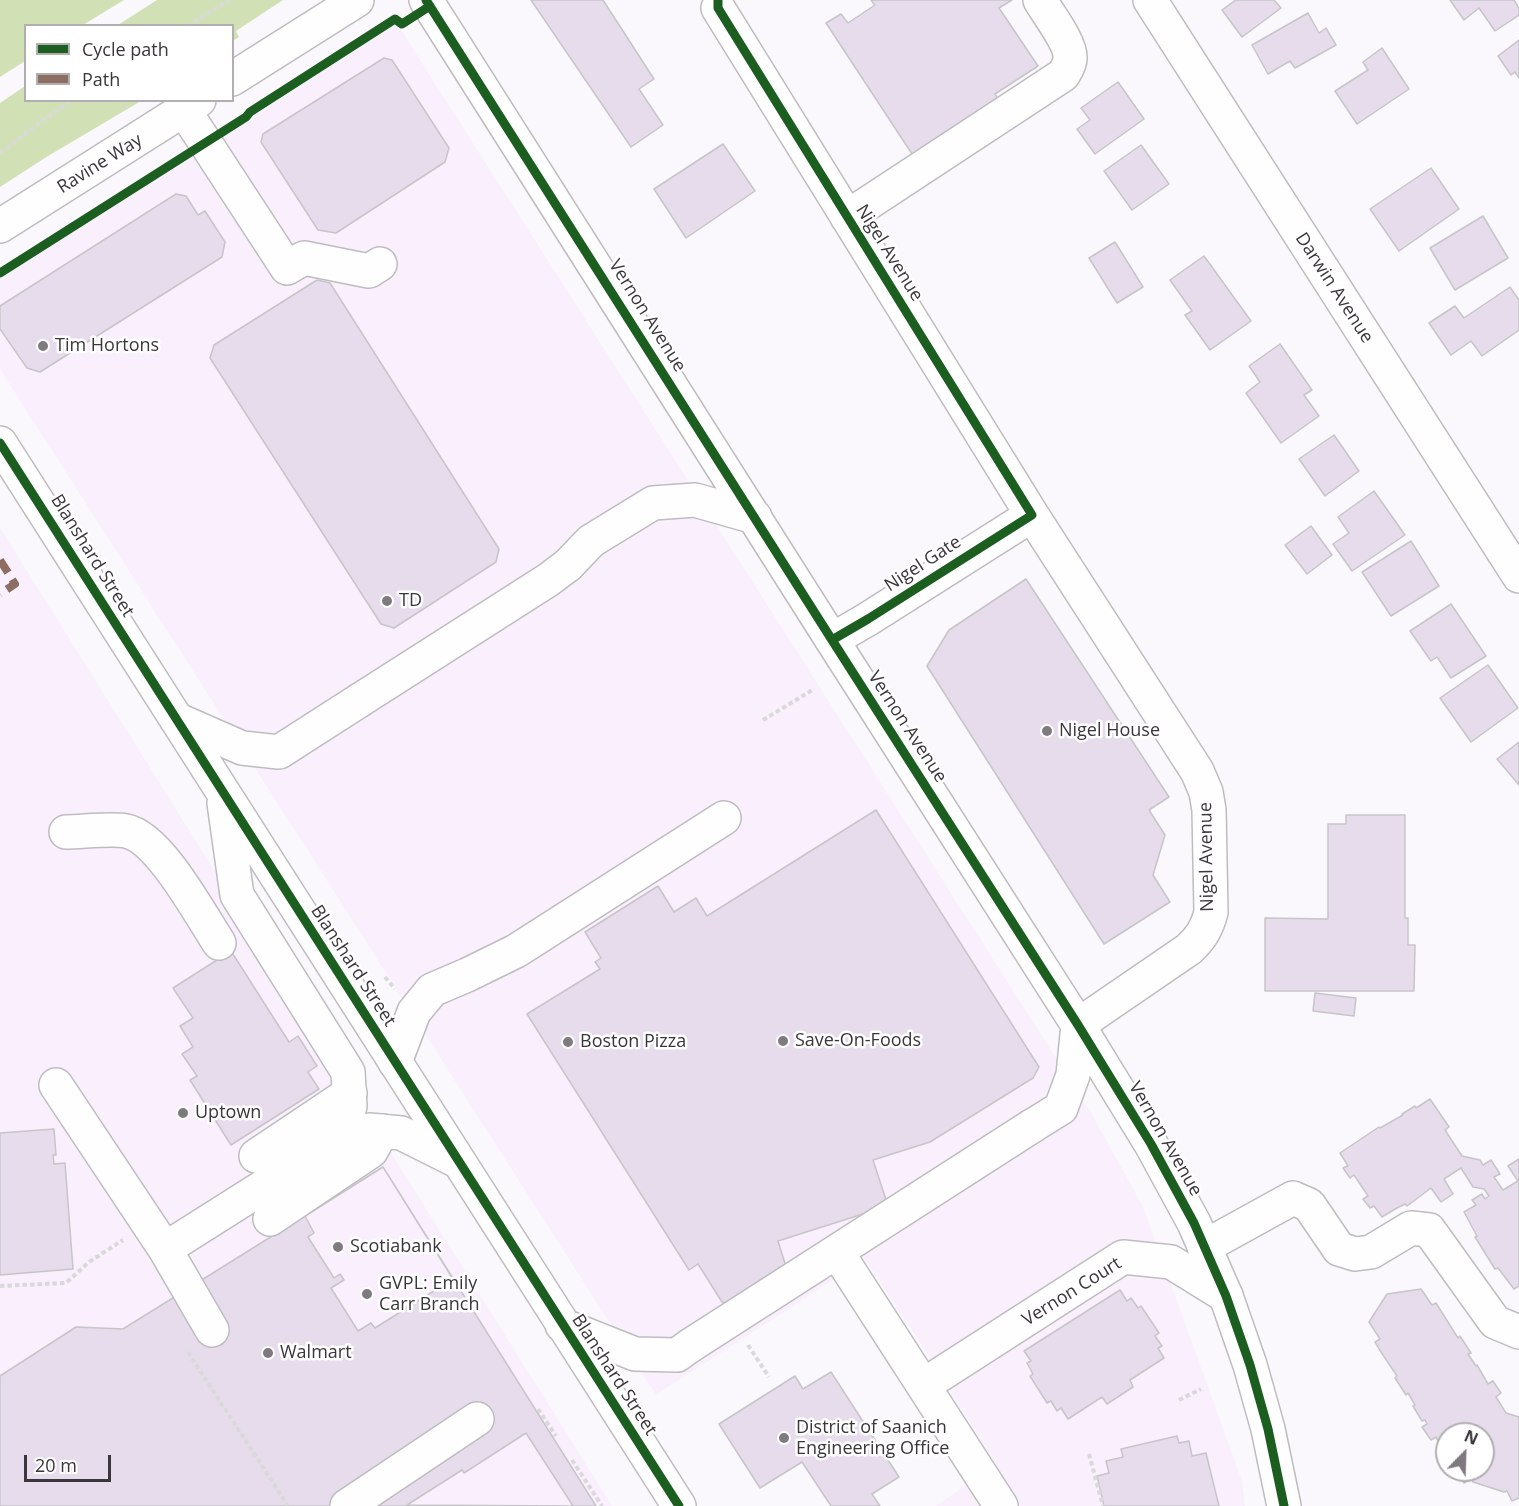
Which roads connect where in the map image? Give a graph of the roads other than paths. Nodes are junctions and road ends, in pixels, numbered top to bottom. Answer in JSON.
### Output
{"nodes":[{"id":1,"x":357,"y":0,"type":"edge"},
{"id":2,"x":426,"y":0,"type":"edge"},
{"id":3,"x":1040,"y":0,"type":"edge"},
{"id":4,"x":1150,"y":0,"type":"edge"},
{"id":5,"x":718,"y":8,"type":"dead end"},
{"id":6,"x":234,"y":79,"type":"edge"},
{"id":7,"x":192,"y":105,"type":"edge"},
{"id":8,"x":847,"y":217,"type":"junction"},
{"id":9,"x":0,"y":226,"type":"edge"},
{"id":10,"x":380,"y":264,"type":"dead end"},
{"id":11,"x":0,"y":443,"type":"edge"},
{"id":12,"x":1032,"y":515,"type":"junction"},
{"id":13,"x":755,"y":517,"type":"junction"},
{"id":14,"x":1519,"y":576,"type":"edge"},
{"id":15,"x":832,"y":640,"type":"junction"},
{"id":16,"x":176,"y":719,"type":"junction"},
{"id":17,"x":222,"y":792,"type":"junction"},
{"id":18,"x":724,"y":818,"type":"dead end"},
{"id":19,"x":66,"y":832,"type":"dead end"},
{"id":20,"x":219,"y":943,"type":"dead end"},
{"id":21,"x":1078,"y":1025,"type":"junction"},
{"id":22,"x":395,"y":1062,"type":"junction"},
{"id":23,"x":56,"y":1085,"type":"dead end"},
{"id":24,"x":350,"y":1093,"type":"junction"},
{"id":25,"x":382,"y":1131,"type":"junction"},
{"id":26,"x":342,"y":1137,"type":"junction"},
{"id":27,"x":256,"y":1156,"type":"dead end"},
{"id":28,"x":458,"y":1161,"type":"junction"},
{"id":29,"x":270,"y":1219,"type":"dead end"},
{"id":30,"x":157,"y":1236,"type":"junction"},
{"id":31,"x":1204,"y":1247,"type":"junction"},
{"id":32,"x":837,"y":1252,"type":"junction"},
{"id":33,"x":1226,"y":1296,"type":"junction"},
{"id":34,"x":562,"y":1325,"type":"junction"},
{"id":35,"x":212,"y":1330,"type":"dead end"},
{"id":36,"x":1519,"y":1332,"type":"edge"},
{"id":37,"x":924,"y":1385,"type":"junction"},
{"id":38,"x":477,"y":1419,"type":"dead end"},
{"id":39,"x":1285,"y":1504,"type":"edge"},
{"id":40,"x":347,"y":1506,"type":"edge"},
{"id":41,"x":679,"y":1506,"type":"edge"},
{"id":42,"x":1001,"y":1506,"type":"edge"}],
"edges":[{"from":1,"to":6,"type":"main road"},
{"from":2,"to":13,"type":"main road","name":"Vernon Avenue"},
{"from":3,"to":8,"type":"main road"},
{"from":4,"to":14,"type":"main road","name":"Darwin Avenue"},
{"from":5,"to":8,"type":"main road","name":"Nigel Avenue"},
{"from":7,"to":9,"type":"main road","name":"Ravine Way"},
{"from":7,"to":10,"type":"main road"},
{"from":8,"to":12,"type":"main road","name":"Nigel Avenue"},
{"from":11,"to":16,"type":"main road","name":"Blanshard Street"},
{"from":12,"to":15,"type":"main road","name":"Nigel Gate"},
{"from":12,"to":21,"type":"main road","name":"Nigel Avenue"},
{"from":13,"to":15,"type":"main road","name":"Vernon Avenue"},
{"from":13,"to":16,"type":"main road"},
{"from":15,"to":21,"type":"main road","name":"Vernon Avenue"},
{"from":16,"to":17,"type":"main road","name":"Blanshard Street"},
{"from":17,"to":22,"type":"main road","name":"Blanshard Street"},
{"from":17,"to":24,"type":"main road"},
{"from":18,"to":22,"type":"main road"},
{"from":19,"to":20,"type":"main road"},
{"from":21,"to":31,"type":"main road","name":"Vernon Avenue"},
{"from":21,"to":32,"type":"main road"},
{"from":22,"to":28,"type":"main road","name":"Blanshard Street"},
{"from":23,"to":30,"type":"main road"},
{"from":24,"to":26,"type":"main road"},
{"from":24,"to":27,"type":"main road"},
{"from":25,"to":26,"type":"main road"},
{"from":25,"to":28,"type":"main road"},
{"from":25,"to":29,"type":"main road"},
{"from":26,"to":30,"type":"main road"},
{"from":28,"to":34,"type":"main road","name":"Blanshard Street"},
{"from":30,"to":35,"type":"main road"},
{"from":31,"to":33,"type":"main road","name":"Vernon Avenue"},
{"from":31,"to":36,"type":"main road"},
{"from":32,"to":34,"type":"main road"},
{"from":32,"to":37,"type":"main road"},
{"from":33,"to":37,"type":"main road","name":"Vernon Court"},
{"from":33,"to":39,"type":"main road","name":"Vernon Avenue"},
{"from":34,"to":41,"type":"main road","name":"Blanshard Street"},
{"from":37,"to":42,"type":"main road"},
{"from":38,"to":40,"type":"main road"}]}
